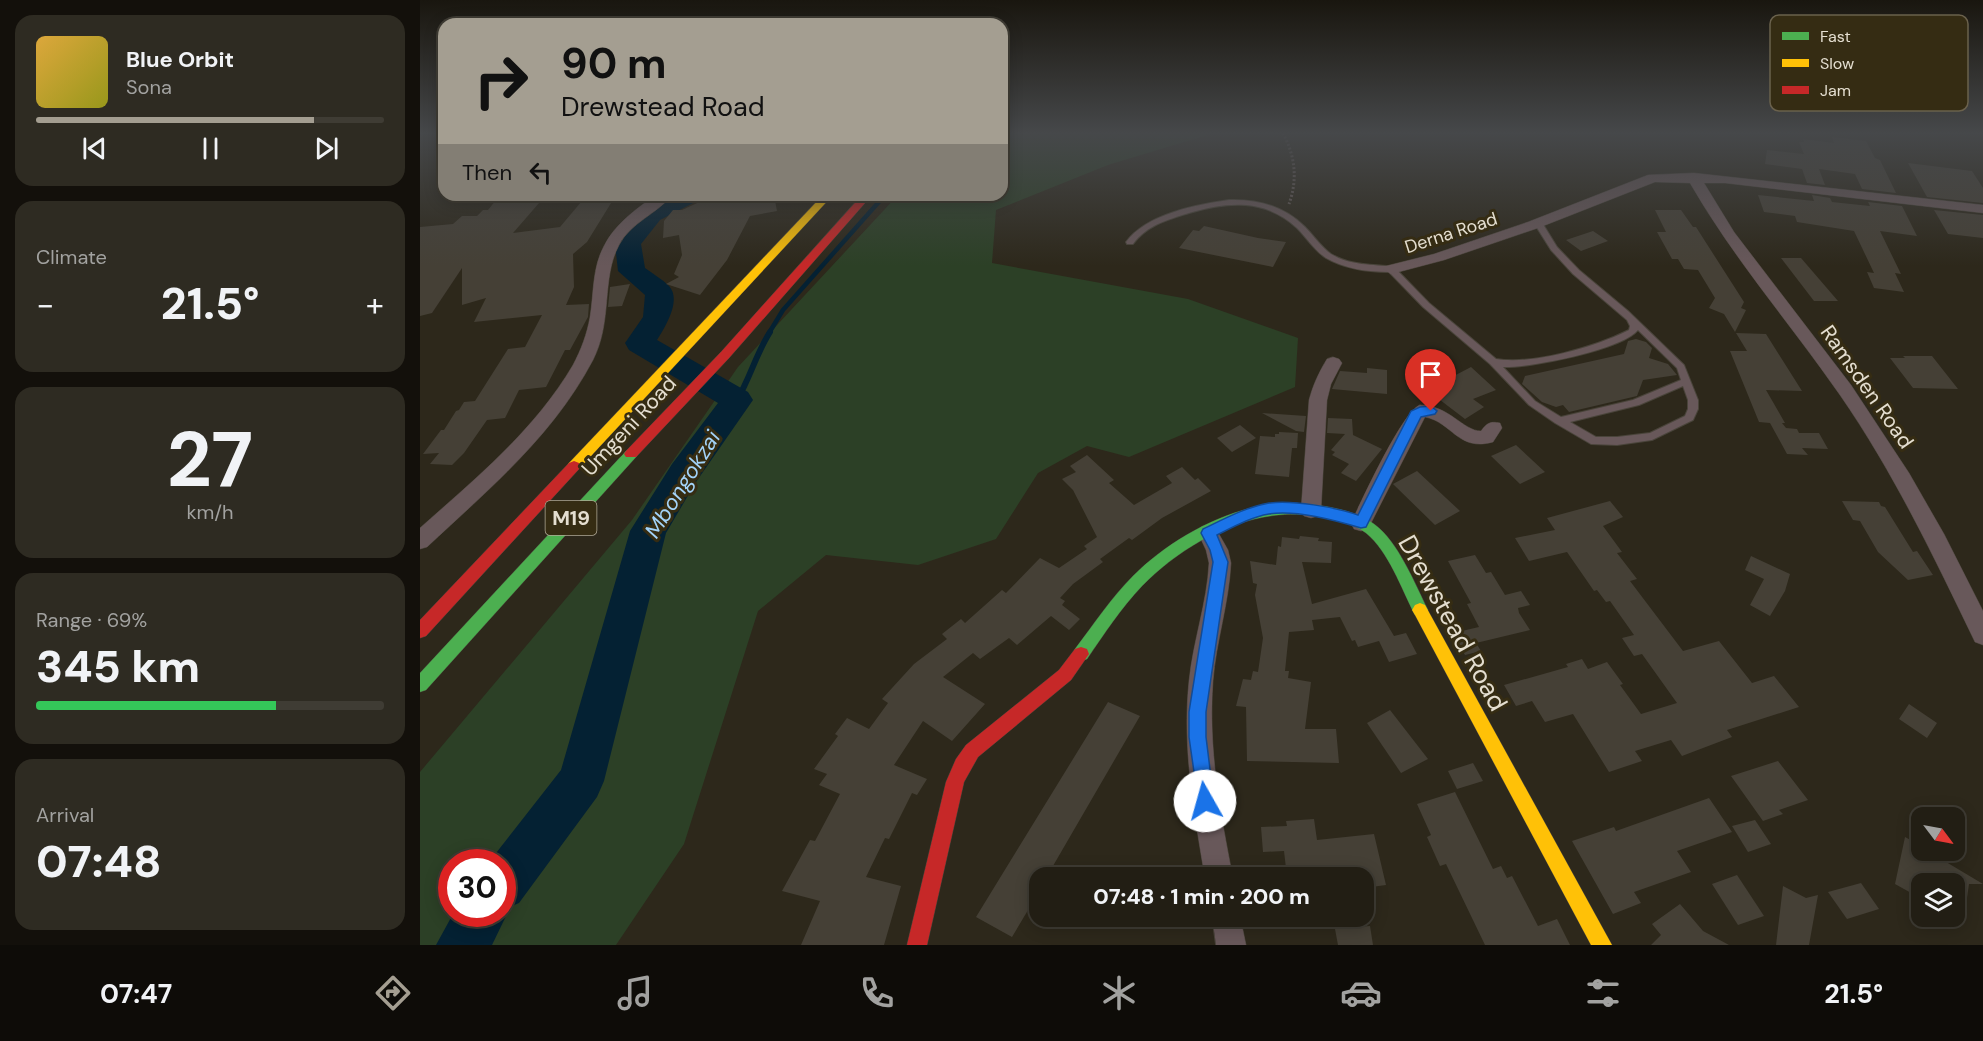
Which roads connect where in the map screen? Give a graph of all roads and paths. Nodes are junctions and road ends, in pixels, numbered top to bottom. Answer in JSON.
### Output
{"nodes":[{"id":1,"x":1295,"y":177,"type":"edge"},
{"id":2,"x":1690,"y":177,"type":"edge"},
{"id":3,"x":1694,"y":177,"type":"joint"},
{"id":4,"x":657,"y":201,"type":"edge"},
{"id":5,"x":822,"y":201,"type":"edge"},
{"id":6,"x":862,"y":201,"type":"edge"},
{"id":7,"x":1983,"y":209,"type":"edge"},
{"id":8,"x":1284,"y":214,"type":"junction"},
{"id":9,"x":1539,"y":223,"type":"junction"},
{"id":10,"x":1130,"y":242,"type":"dead end"},
{"id":11,"x":1391,"y":269,"type":"junction"},
{"id":12,"x":1631,"y":320,"type":"junction"},
{"id":13,"x":1493,"y":362,"type":"junction"},
{"id":14,"x":1333,"y":363,"type":"dead end"},
{"id":15,"x":1687,"y":381,"type":"junction"},
{"id":16,"x":1559,"y":421,"type":"junction"},
{"id":17,"x":1493,"y":428,"type":"dead end"},
{"id":18,"x":1311,"y":510,"type":"junction"},
{"id":19,"x":1361,"y":523,"type":"junction"},
{"id":20,"x":1208,"y":533,"type":"junction"},
{"id":21,"x":420,"y":541,"type":"edge"},
{"id":22,"x":420,"y":631,"type":"edge"},
{"id":23,"x":1983,"y":635,"type":"edge"},
{"id":24,"x":420,"y":685,"type":"edge"},
{"id":25,"x":1217,"y":867,"type":"edge"},
{"id":26,"x":1228,"y":927,"type":"edge"},
{"id":27,"x":917,"y":945,"type":"edge"},
{"id":28,"x":1231,"y":945,"type":"edge"},
{"id":29,"x":1602,"y":945,"type":"edge"}],
"edges":[{"from":1,"to":8,"type":"path"},
{"from":2,"to":9,"type":"street","name":"Derna Road"},
{"from":3,"to":7,"type":"street","name":"Derna Road"},
{"from":3,"to":23,"type":"street","name":"Ramsden Road"},
{"from":4,"to":21,"type":"street"},
{"from":5,"to":22,"type":"main road","name":"Umgeni Road","number":"M19"},
{"from":6,"to":24,"type":"main road","name":"Umgeni Road","number":"M19"},
{"from":8,"to":10,"type":"lane","name":"Derna Road"},
{"from":8,"to":11,"type":"lane","name":"Derna Road"},
{"from":9,"to":11,"type":"street","name":"Derna Road"},
{"from":9,"to":12,"type":"lane"},
{"from":11,"to":13,"type":"lane"},
{"from":12,"to":13,"type":"lane"},
{"from":12,"to":15,"type":"lane"},
{"from":13,"to":16,"type":"lane"},
{"from":14,"to":18,"type":"street"},
{"from":15,"to":16,"type":"lane"},
{"from":15,"to":16,"type":"lane"},
{"from":17,"to":19,"type":"street"},
{"from":18,"to":19,"type":"main road","name":"Drewstead Road"},
{"from":18,"to":20,"type":"main road","name":"Drewstead Road"},
{"from":19,"to":29,"type":"main road","name":"Drewstead Road"},
{"from":20,"to":25,"type":"street"},
{"from":20,"to":27,"type":"main road","name":"Drewstead Road"},
{"from":26,"to":28,"type":"street"}]}
